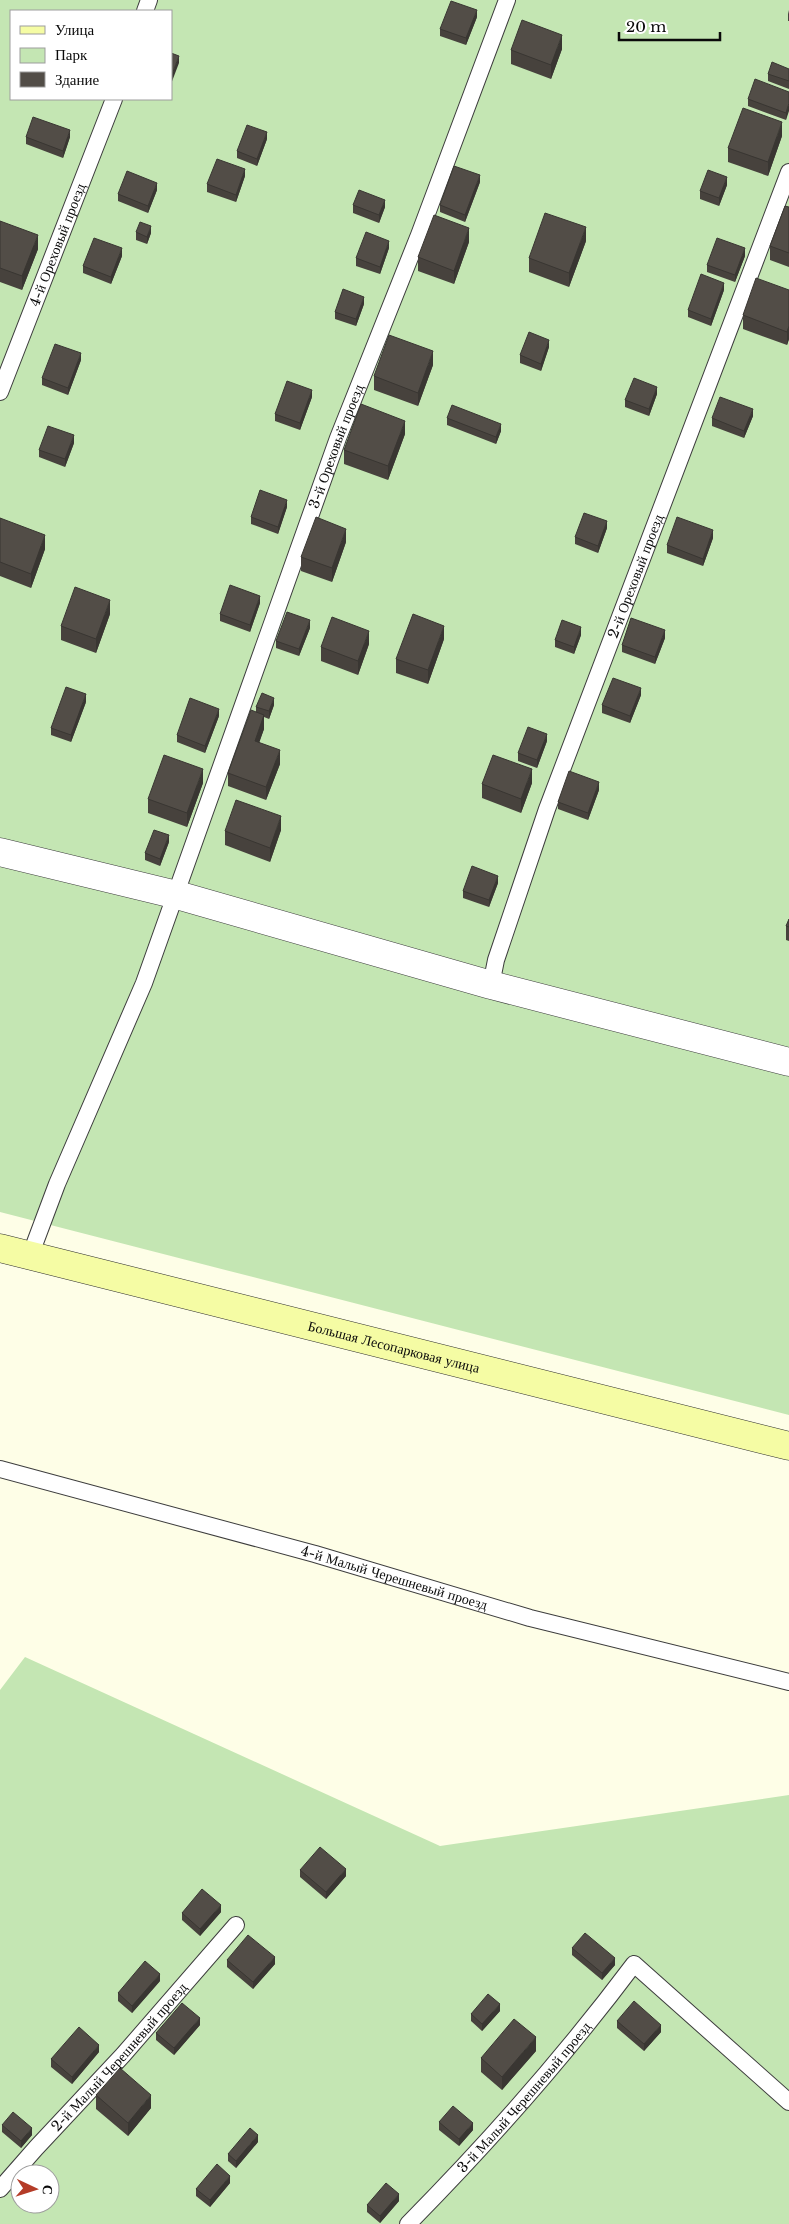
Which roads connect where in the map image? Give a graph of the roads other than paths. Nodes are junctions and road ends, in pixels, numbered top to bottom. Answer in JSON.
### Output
{"nodes":[{"id":1,"x":507,"y":0,"type":"edge"},
{"id":2,"x":114,"y":100,"type":"edge"},
{"id":3,"x":789,"y":172,"type":"edge"},
{"id":4,"x":0,"y":392,"type":"edge"},
{"id":5,"x":0,"y":852,"type":"edge"},
{"id":6,"x":177,"y":895,"type":"junction"},
{"id":7,"x":491,"y":985,"type":"junction"},
{"id":8,"x":789,"y":1062,"type":"edge"},
{"id":9,"x":0,"y":1248,"type":"edge"},
{"id":10,"x":30,"y":1256,"type":"junction"},
{"id":11,"x":789,"y":1446,"type":"edge"},
{"id":12,"x":0,"y":1469,"type":"edge"},
{"id":13,"x":789,"y":1682,"type":"edge"},
{"id":14,"x":236,"y":1925,"type":"dead end"},
{"id":15,"x":789,"y":2102,"type":"edge"},
{"id":16,"x":0,"y":2189,"type":"edge"},
{"id":17,"x":408,"y":2224,"type":"edge"}],
"edges":[{"from":1,"to":6,"type":"lane","name":"3-й Ореховый проезд"},
{"from":2,"to":4,"type":"lane","name":"4-й Ореховый проезд"},
{"from":3,"to":7,"type":"lane","name":"2-й Ореховый проезд"},
{"from":5,"to":6,"type":"street"},
{"from":6,"to":7,"type":"street"},
{"from":6,"to":10,"type":"lane","name":"3-й Ореховый проезд"},
{"from":7,"to":8,"type":"street"},
{"from":9,"to":10,"type":"main road","name":"Большая Лесопарковая улица"},
{"from":10,"to":11,"type":"main road","name":"Большая Лесопарковая улица"},
{"from":12,"to":13,"type":"lane","name":"4-й Малый Черешневый проезд"},
{"from":14,"to":16,"type":"lane","name":"2-й Малый Черешневый проезд"},
{"from":15,"to":17,"type":"lane","name":"3-й Малый Черешневый проезд"}]}
